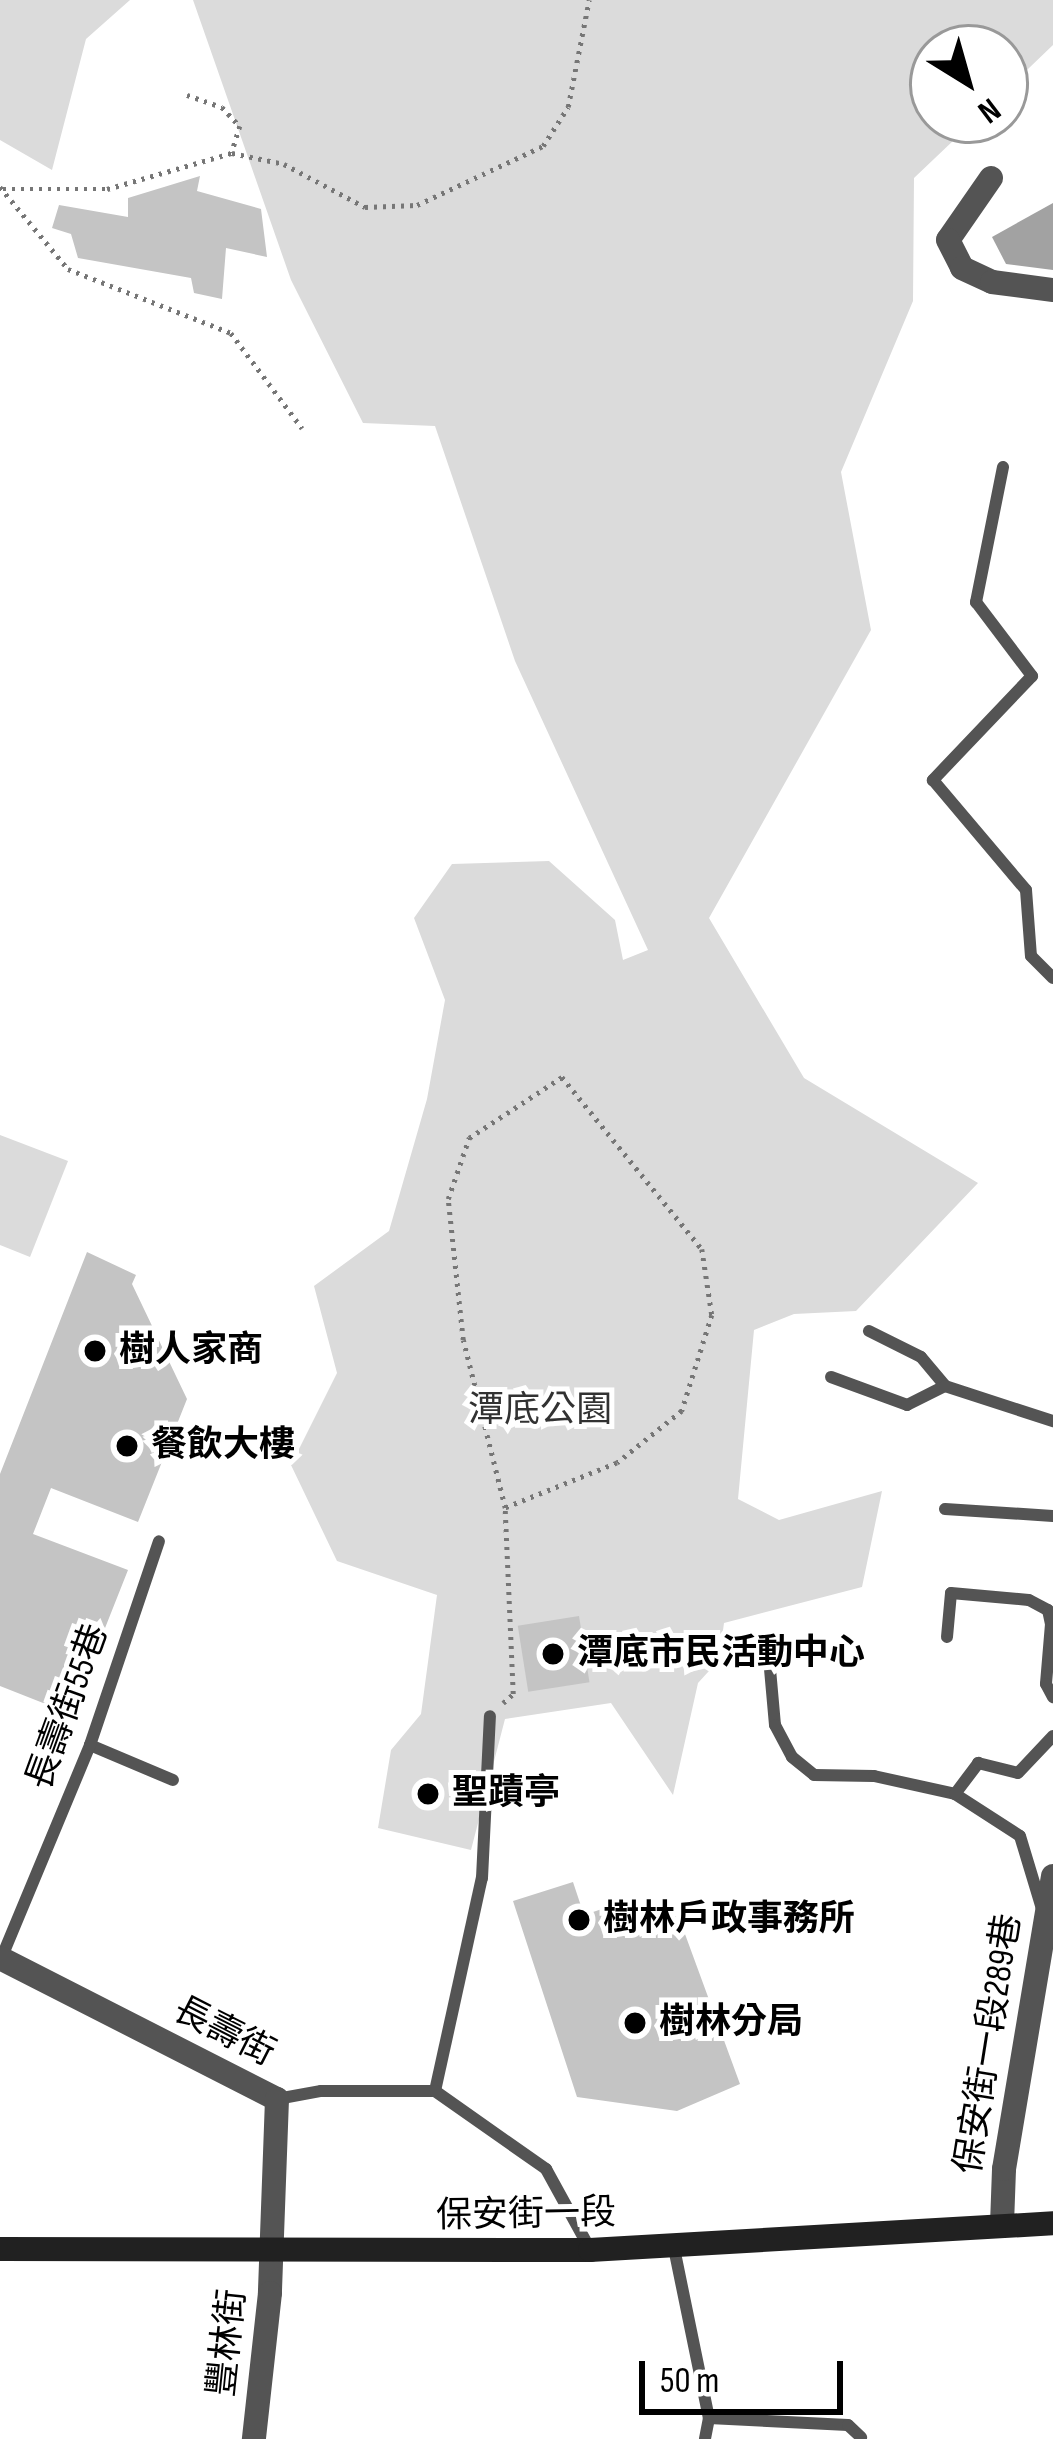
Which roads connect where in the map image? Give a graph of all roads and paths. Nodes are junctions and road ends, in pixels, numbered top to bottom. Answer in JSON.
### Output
{"nodes":[{"id":1,"x":589,"y":0,"type":"edge"},
{"id":2,"x":187,"y":95,"type":"dead end"},
{"id":3,"x":232,"y":153,"type":"junction"},
{"id":4,"x":991,"y":178,"type":"dead end"},
{"id":5,"x":1,"y":188,"type":"edge"},
{"id":6,"x":1053,"y":290,"type":"edge"},
{"id":7,"x":302,"y":428,"type":"dead end"},
{"id":8,"x":1003,"y":467,"type":"dead end"},
{"id":9,"x":1053,"y":978,"type":"edge"},
{"id":10,"x":869,"y":1331,"type":"dead end"},
{"id":11,"x":831,"y":1377,"type":"dead end"},
{"id":12,"x":945,"y":1386,"type":"junction"},
{"id":13,"x":1053,"y":1421,"type":"edge"},
{"id":14,"x":506,"y":1508,"type":"junction"},
{"id":15,"x":945,"y":1509,"type":"dead end"},
{"id":16,"x":1053,"y":1516,"type":"edge"},
{"id":17,"x":159,"y":1541,"type":"dead end"},
{"id":18,"x":947,"y":1637,"type":"dead end"},
{"id":19,"x":770,"y":1669,"type":"dead end"},
{"id":20,"x":1053,"y":1697,"type":"edge"},
{"id":21,"x":490,"y":1716,"type":"joint"},
{"id":22,"x":1053,"y":1736,"type":"edge"},
{"id":23,"x":90,"y":1745,"type":"junction"},
{"id":24,"x":173,"y":1780,"type":"dead end"},
{"id":25,"x":955,"y":1794,"type":"junction"},
{"id":26,"x":1053,"y":1876,"type":"edge"},
{"id":27,"x":1044,"y":1916,"type":"junction"},
{"id":28,"x":1,"y":1958,"type":"edge"},
{"id":29,"x":435,"y":2091,"type":"junction"},
{"id":30,"x":277,"y":2099,"type":"junction"},
{"id":31,"x":1053,"y":2223,"type":"edge"},
{"id":32,"x":1002,"y":2224,"type":"junction"},
{"id":33,"x":0,"y":2248,"type":"edge"},
{"id":34,"x":674,"y":2248,"type":"junction"},
{"id":35,"x":590,"y":2250,"type":"junction"},
{"id":36,"x":272,"y":2254,"type":"junction"},
{"id":37,"x":709,"y":2418,"type":"junction"},
{"id":38,"x":861,"y":2437,"type":"edge"},
{"id":39,"x":254,"y":2439,"type":"edge"},
{"id":40,"x":705,"y":2439,"type":"edge"}],
"edges":[{"from":1,"to":3,"type":"path"},
{"from":2,"to":3,"type":"path"},
{"from":3,"to":5,"type":"path"},
{"from":4,"to":6,"type":"street"},
{"from":5,"to":7,"type":"path"},
{"from":8,"to":9,"type":"lane"},
{"from":10,"to":12,"type":"lane"},
{"from":11,"to":12,"type":"lane"},
{"from":12,"to":13,"type":"lane"},
{"from":14,"to":14,"type":"path"},
{"from":14,"to":21,"type":"path"},
{"from":15,"to":16,"type":"lane"},
{"from":17,"to":23,"type":"lane","name":"長壽街55巷"},
{"from":18,"to":20,"type":"lane"},
{"from":19,"to":25,"type":"lane"},
{"from":21,"to":29,"type":"lane"},
{"from":22,"to":25,"type":"lane"},
{"from":23,"to":24,"type":"lane"},
{"from":23,"to":28,"type":"lane","name":"長壽街55巷"},
{"from":25,"to":27,"type":"lane"},
{"from":26,"to":27,"type":"street","name":"保安街一段289巷"},
{"from":27,"to":32,"type":"street","name":"保安街一段289巷"},
{"from":28,"to":30,"type":"street","name":"長壽街"},
{"from":29,"to":30,"type":"lane"},
{"from":29,"to":35,"type":"lane"},
{"from":30,"to":36,"type":"street","name":"長壽街"},
{"from":31,"to":32,"type":"street","name":"保安街一段"},
{"from":32,"to":34,"type":"street","name":"保安街一段"},
{"from":33,"to":36,"type":"street","name":"保安街一段"},
{"from":34,"to":35,"type":"street","name":"保安街一段"},
{"from":34,"to":37,"type":"lane"},
{"from":35,"to":36,"type":"street","name":"保安街一段"},
{"from":36,"to":39,"type":"street","name":"豐林街"},
{"from":37,"to":38,"type":"lane"},
{"from":37,"to":40,"type":"lane"}]}
